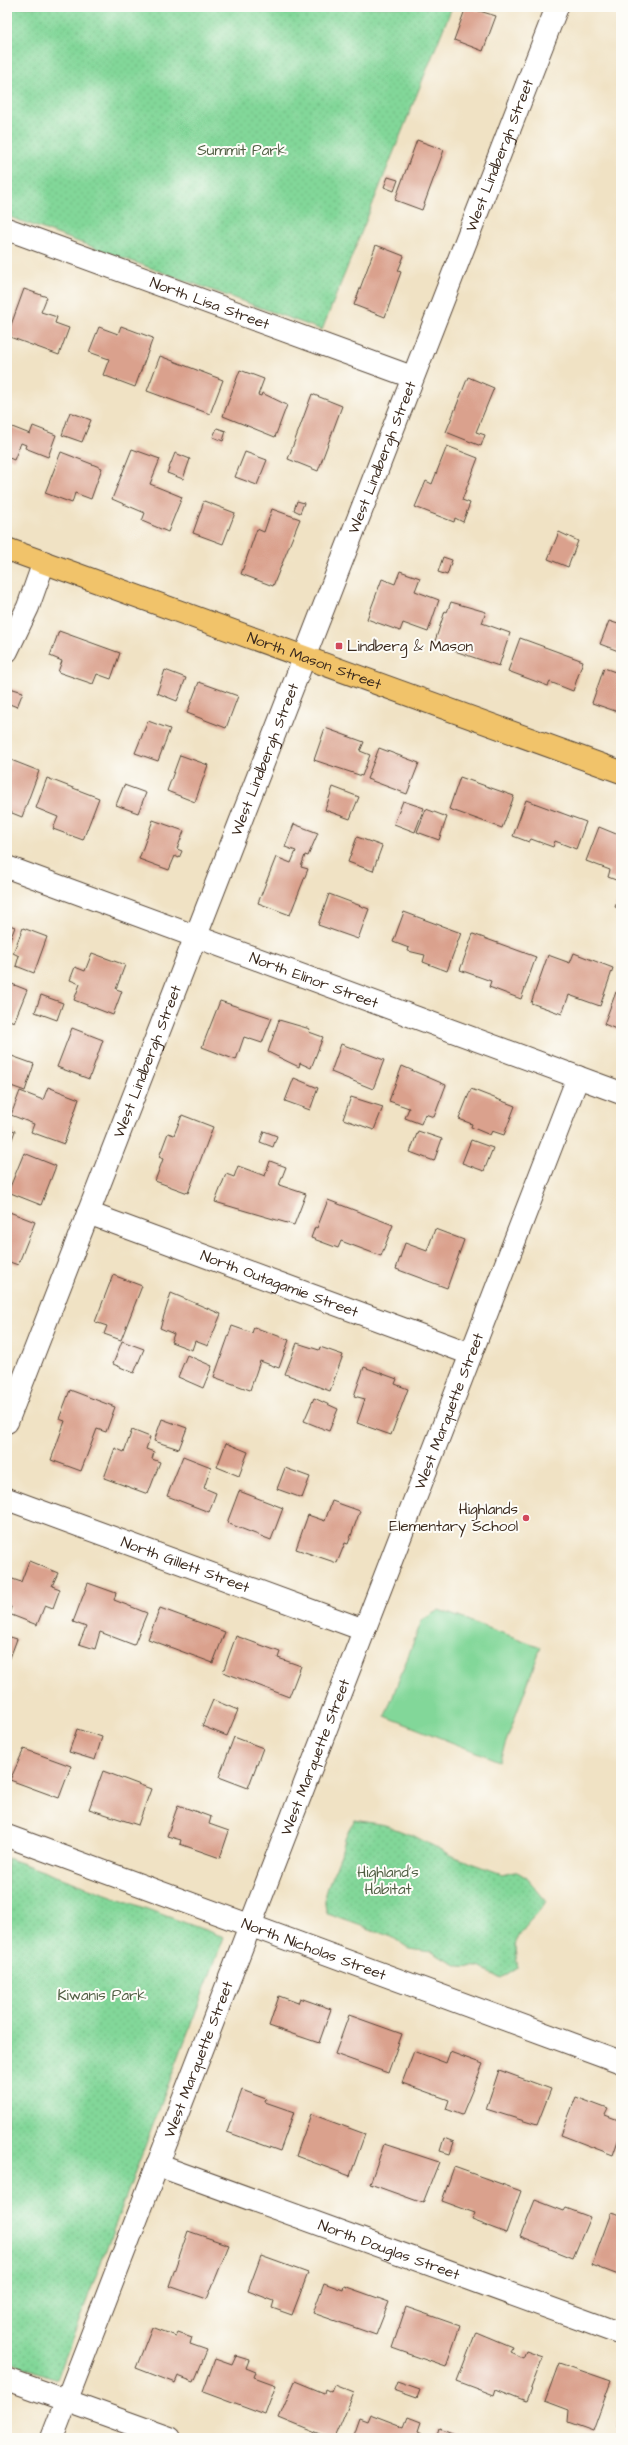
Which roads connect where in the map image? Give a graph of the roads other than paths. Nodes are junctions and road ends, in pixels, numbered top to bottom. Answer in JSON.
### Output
{"nodes":[{"id":1,"x":557,"y":7,"type":"edge"},
{"id":2,"x":7,"y":229,"type":"edge"},
{"id":3,"x":412,"y":377,"type":"junction"},
{"id":4,"x":7,"y":549,"type":"edge"},
{"id":5,"x":44,"y":562,"type":"junction"},
{"id":6,"x":7,"y":651,"type":"edge"},
{"id":7,"x":303,"y":657,"type":"junction"},
{"id":8,"x":621,"y":772,"type":"edge"},
{"id":9,"x":7,"y":867,"type":"edge"},
{"id":10,"x":194,"y":936,"type":"junction"},
{"id":11,"x":578,"y":1077,"type":"junction"},
{"id":12,"x":621,"y":1093,"type":"edge"},
{"id":13,"x":88,"y":1213,"type":"junction"},
{"id":14,"x":471,"y":1354,"type":"junction"},
{"id":15,"x":7,"y":1422,"type":"edge"},
{"id":16,"x":7,"y":1499,"type":"edge"},
{"id":17,"x":364,"y":1630,"type":"junction"},
{"id":18,"x":7,"y":1836,"type":"edge"},
{"id":19,"x":249,"y":1925,"type":"junction"},
{"id":20,"x":621,"y":2062,"type":"edge"},
{"id":21,"x":157,"y":2165,"type":"junction"},
{"id":22,"x":621,"y":2334,"type":"edge"},
{"id":23,"x":7,"y":2379,"type":"edge"},
{"id":24,"x":67,"y":2401,"type":"junction"},
{"id":25,"x":52,"y":2438,"type":"edge"},
{"id":26,"x":170,"y":2438,"type":"edge"}],
"edges":[{"from":1,"to":3,"type":"street","name":"West Lindbergh Street"},
{"from":2,"to":3,"type":"street","name":"North Lisa Street"},
{"from":3,"to":7,"type":"street","name":"West Lindbergh Street"},
{"from":4,"to":5,"type":"main road","name":"North Mason Street"},
{"from":5,"to":6,"type":"street"},
{"from":5,"to":7,"type":"main road","name":"North Mason Street"},
{"from":7,"to":8,"type":"main road","name":"North Mason Street"},
{"from":7,"to":10,"type":"street","name":"West Lindbergh Street"},
{"from":9,"to":10,"type":"street","name":"North Elinor Street"},
{"from":10,"to":11,"type":"street","name":"North Elinor Street"},
{"from":10,"to":13,"type":"street","name":"West Lindbergh Street"},
{"from":11,"to":12,"type":"street","name":"North Elinor Street"},
{"from":11,"to":14,"type":"street","name":"West Marquette Street"},
{"from":13,"to":14,"type":"street","name":"North Outagamie Street"},
{"from":13,"to":15,"type":"street","name":"West Lindbergh Street"},
{"from":14,"to":17,"type":"street","name":"West Marquette Street"},
{"from":16,"to":17,"type":"street","name":"North Gillett Street"},
{"from":17,"to":19,"type":"street","name":"West Marquette Street"},
{"from":18,"to":19,"type":"street","name":"North Nicholas Street"},
{"from":19,"to":20,"type":"street","name":"North Nicholas Street"},
{"from":19,"to":21,"type":"street","name":"West Marquette Street"},
{"from":21,"to":22,"type":"street","name":"North Douglas Street"},
{"from":21,"to":24,"type":"street","name":"West Marquette Street"},
{"from":23,"to":24,"type":"street"},
{"from":24,"to":25,"type":"street","name":"West Marquette Street"},
{"from":24,"to":26,"type":"street"}]}
